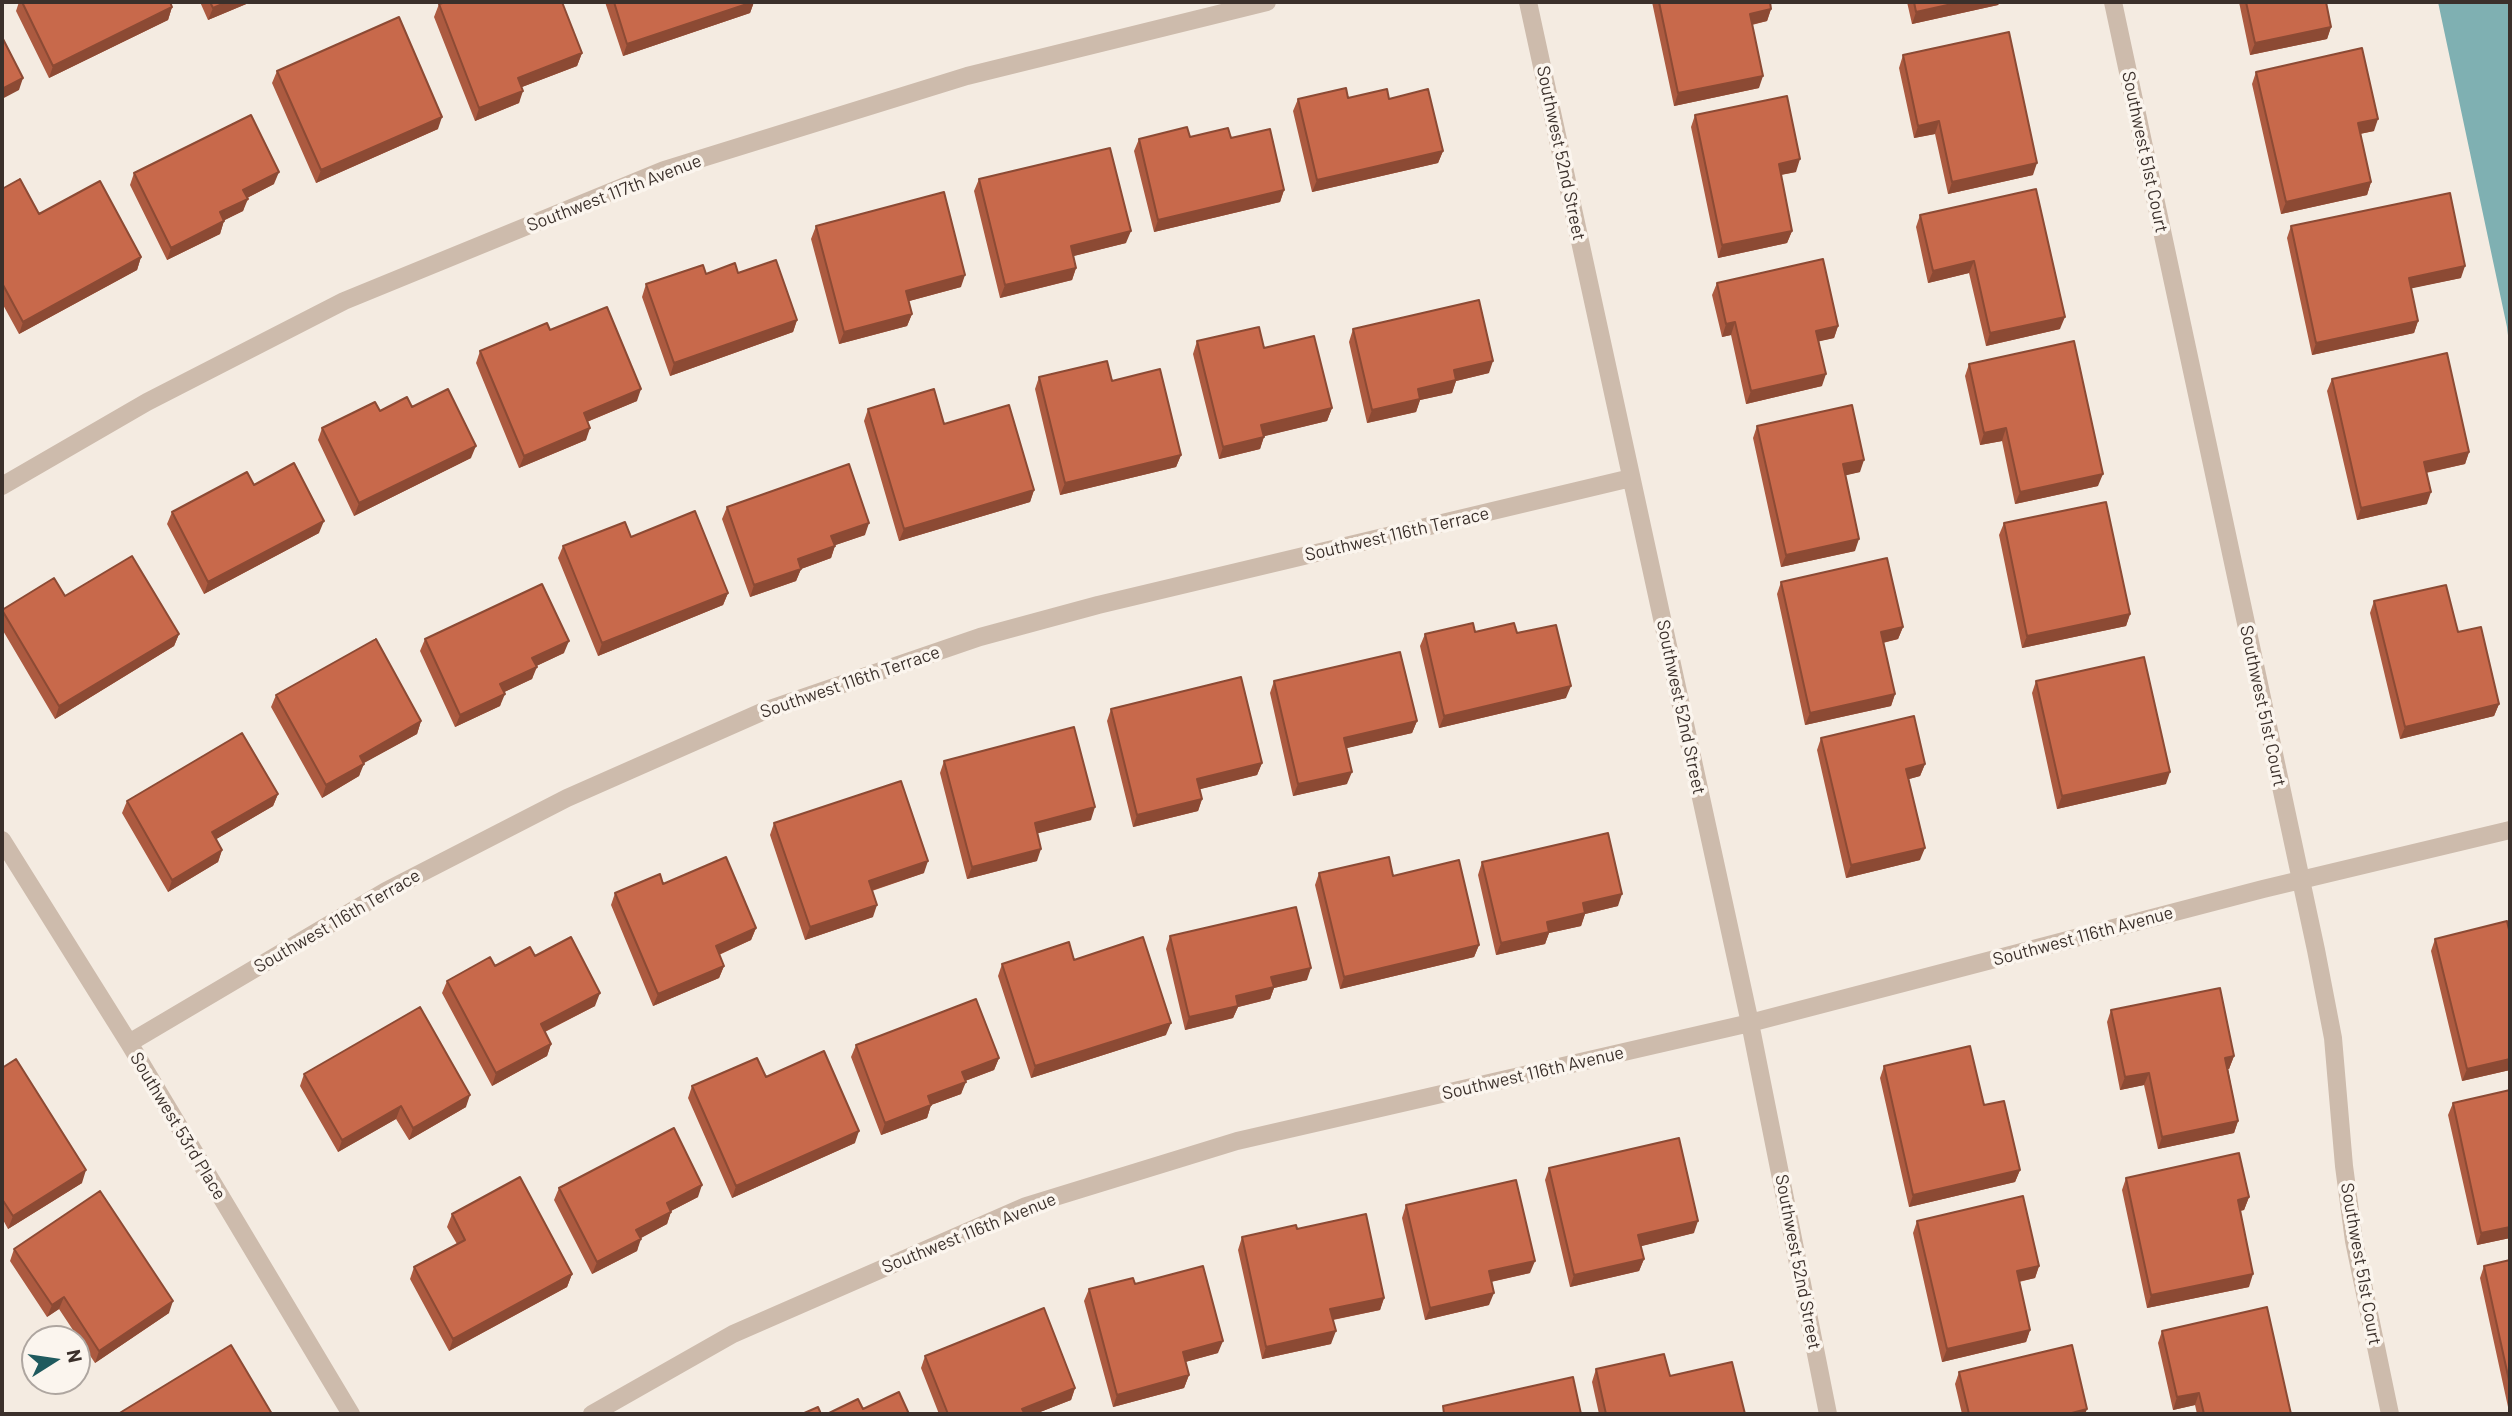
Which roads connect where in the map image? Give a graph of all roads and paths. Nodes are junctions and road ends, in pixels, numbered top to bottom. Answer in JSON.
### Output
{"nodes":[{"id":1,"x":1267,"y":2,"type":"edge"},
{"id":2,"x":1528,"y":2,"type":"edge"},
{"id":3,"x":2113,"y":2,"type":"edge"},
{"id":4,"x":1631,"y":478,"type":"junction"},
{"id":5,"x":2,"y":486,"type":"edge"},
{"id":6,"x":2510,"y":830,"type":"edge"},
{"id":7,"x":2,"y":841,"type":"edge"},
{"id":8,"x":2300,"y":879,"type":"junction"},
{"id":9,"x":1750,"y":1023,"type":"junction"},
{"id":10,"x":129,"y":1043,"type":"junction"},
{"id":11,"x":351,"y":1414,"type":"edge"},
{"id":12,"x":592,"y":1414,"type":"edge"},
{"id":13,"x":1828,"y":1414,"type":"edge"},
{"id":14,"x":2390,"y":1414,"type":"edge"}],
"edges":[{"from":1,"to":5,"type":"street","name":"Southwest 117th Avenue"},
{"from":2,"to":4,"type":"street","name":"Southwest 52nd Street"},
{"from":3,"to":8,"type":"street","name":"Southwest 51st Court"},
{"from":4,"to":9,"type":"street","name":"Southwest 52nd Street"},
{"from":4,"to":10,"type":"street","name":"Southwest 116th Terrace"},
{"from":6,"to":8,"type":"street","name":"Southwest 116th Avenue"},
{"from":7,"to":10,"type":"street","name":"Southwest 53rd Place"},
{"from":8,"to":9,"type":"street","name":"Southwest 116th Avenue"},
{"from":8,"to":14,"type":"street","name":"Southwest 51st Court"},
{"from":9,"to":12,"type":"street","name":"Southwest 116th Avenue"},
{"from":9,"to":13,"type":"street","name":"Southwest 52nd Street"},
{"from":10,"to":11,"type":"street","name":"Southwest 53rd Place"}]}
